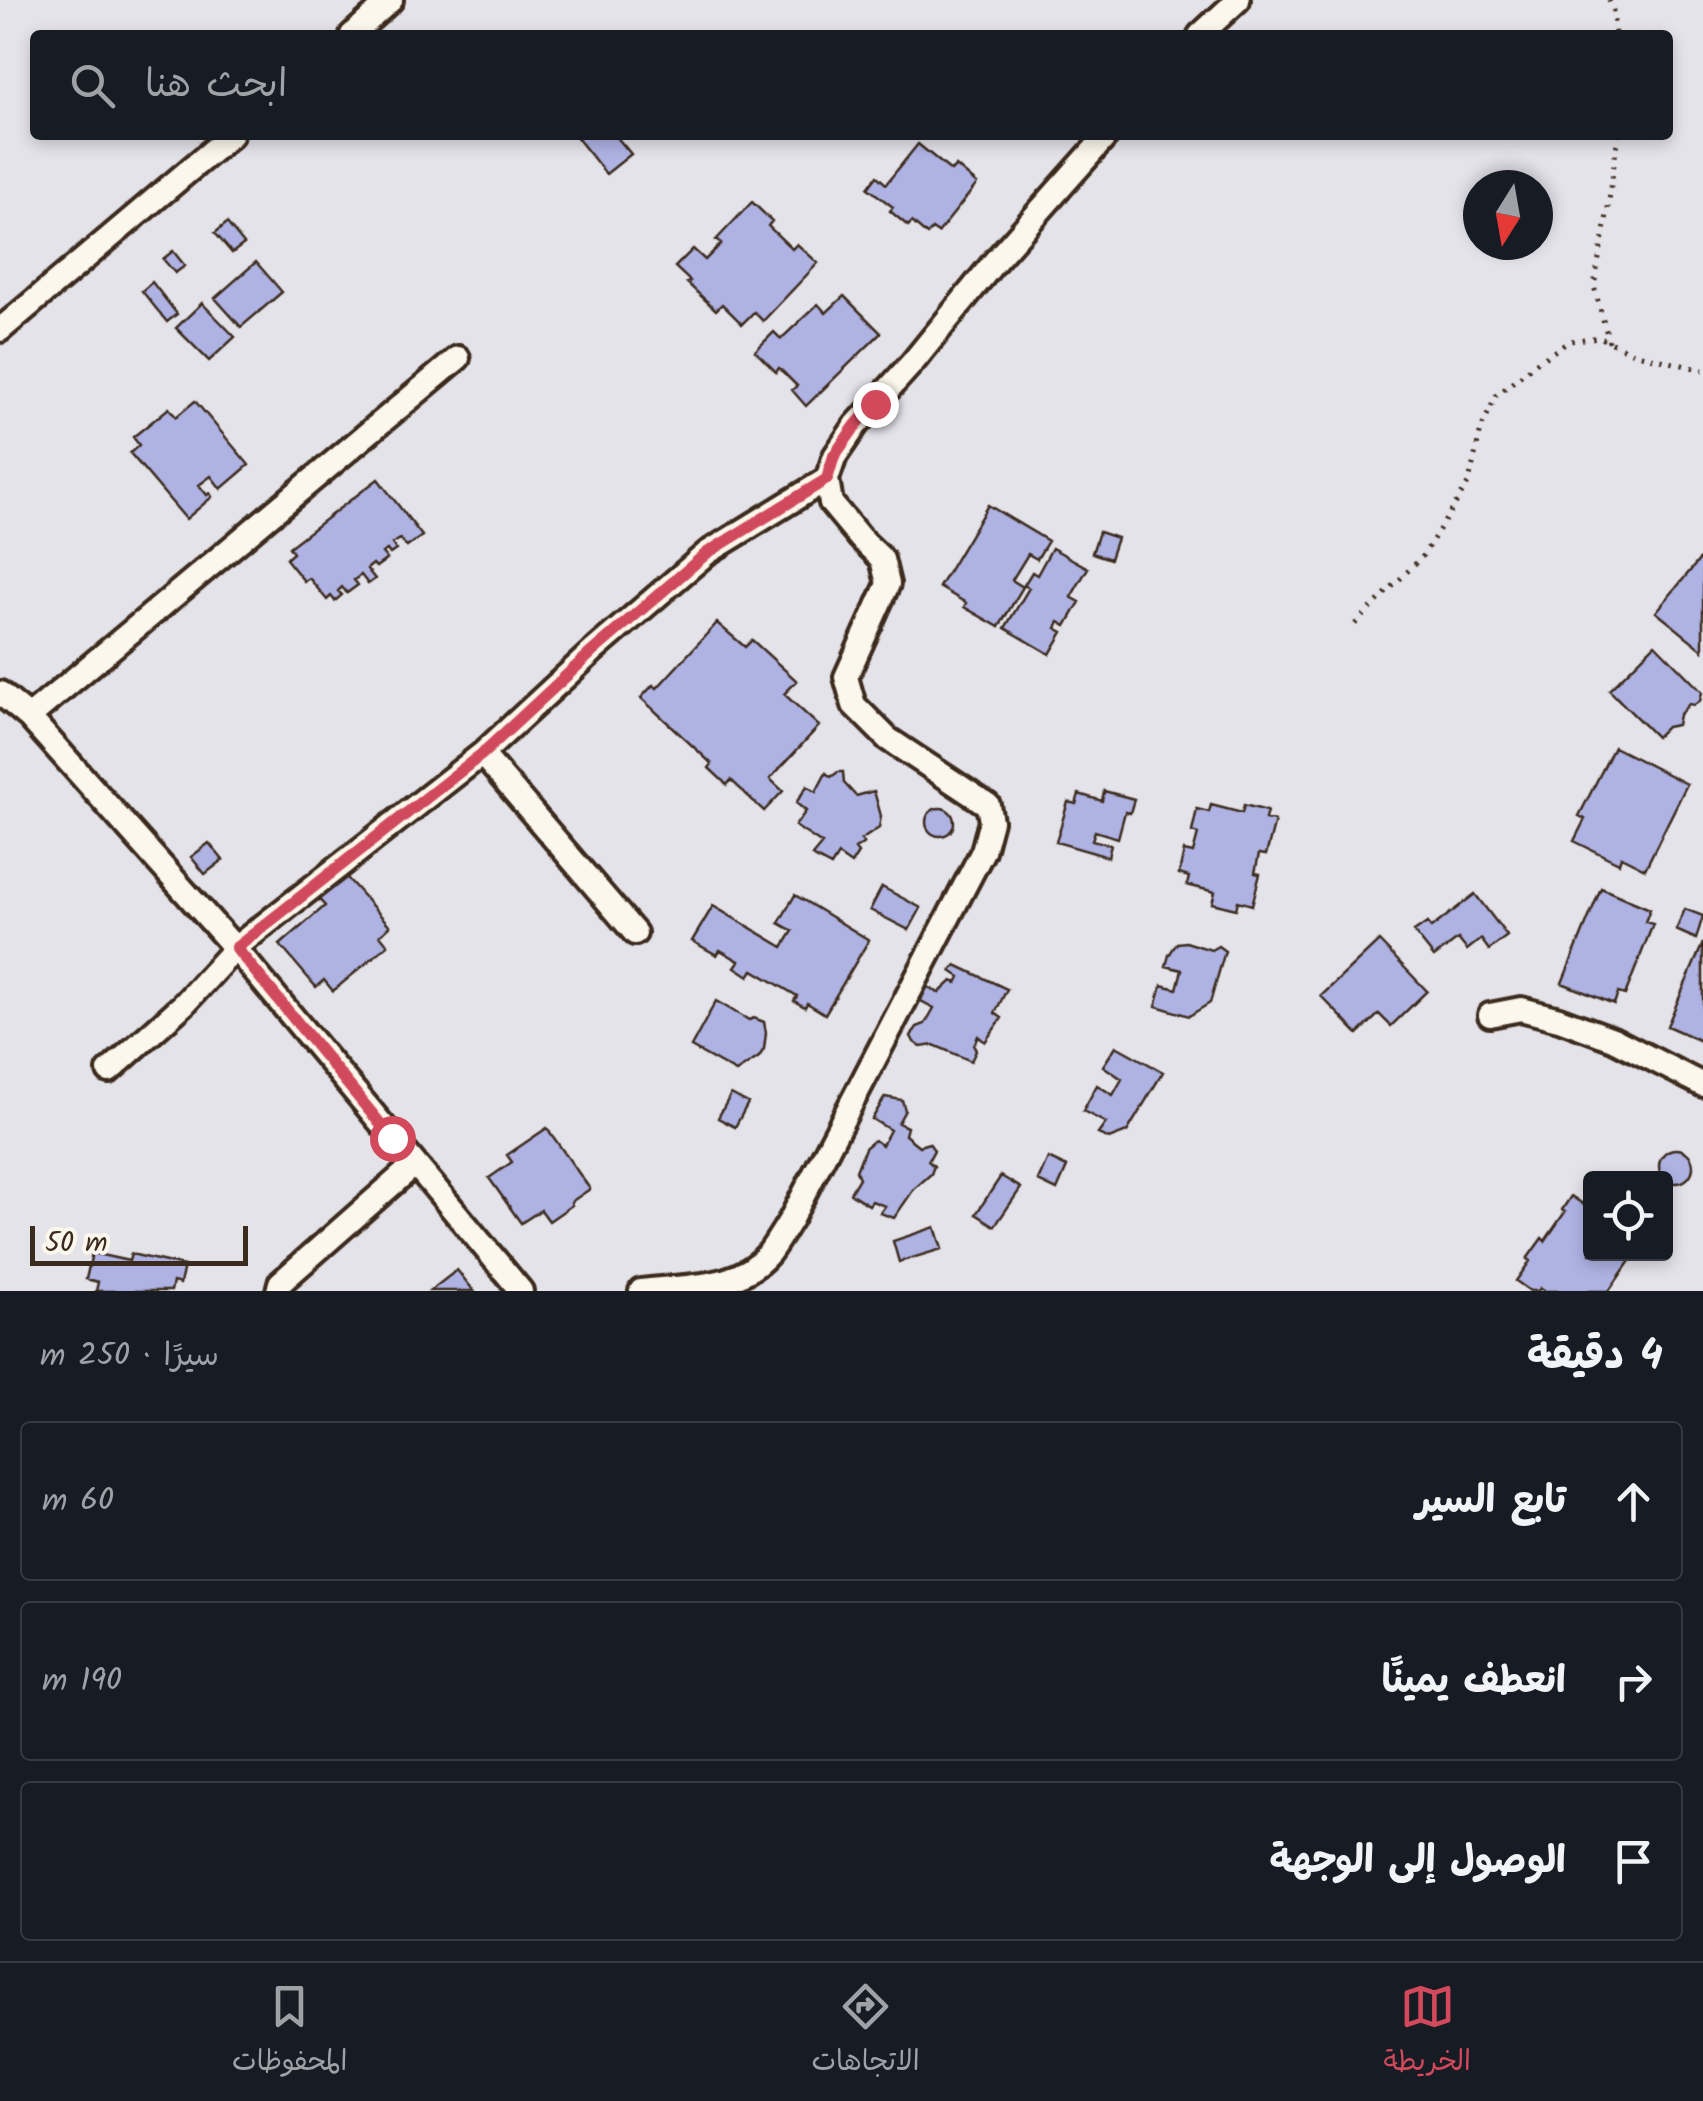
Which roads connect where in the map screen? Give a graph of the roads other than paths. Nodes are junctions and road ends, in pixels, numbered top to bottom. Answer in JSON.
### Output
{"nodes":[{"id":1,"x":391,"y":0,"type":"edge"},
{"id":2,"x":1238,"y":0,"type":"edge"},
{"id":3,"x":358,"y":30,"type":"edge"},
{"id":4,"x":1205,"y":30,"type":"edge"},
{"id":5,"x":225,"y":140,"type":"edge"},
{"id":6,"x":1102,"y":140,"type":"edge"},
{"id":7,"x":0,"y":330,"type":"edge"},
{"id":8,"x":458,"y":358,"type":"dead end"},
{"id":9,"x":827,"y":479,"type":"junction"},
{"id":10,"x":0,"y":692,"type":"edge"},
{"id":11,"x":29,"y":717,"type":"junction"},
{"id":12,"x":482,"y":754,"type":"junction"},
{"id":13,"x":635,"y":933,"type":"dead end"},
{"id":14,"x":236,"y":948,"type":"junction"},
{"id":15,"x":1490,"y":1015,"type":"dead end"},
{"id":16,"x":110,"y":1071,"type":"dead end"},
{"id":17,"x":1703,"y":1084,"type":"edge"},
{"id":18,"x":414,"y":1164,"type":"junction"},
{"id":19,"x":278,"y":1291,"type":"edge"},
{"id":20,"x":520,"y":1291,"type":"edge"},
{"id":21,"x":641,"y":1291,"type":"edge"}],
"edges":[{"from":1,"to":3,"type":"street"},
{"from":2,"to":4,"type":"street"},
{"from":5,"to":7,"type":"street"},
{"from":6,"to":9,"type":"street"},
{"from":8,"to":11,"type":"street"},
{"from":9,"to":12,"type":"street"},
{"from":9,"to":21,"type":"street"},
{"from":10,"to":11,"type":"street"},
{"from":11,"to":14,"type":"street"},
{"from":12,"to":13,"type":"street"},
{"from":12,"to":14,"type":"street"},
{"from":14,"to":16,"type":"street"},
{"from":14,"to":18,"type":"street"},
{"from":15,"to":17,"type":"street"},
{"from":18,"to":19,"type":"street"},
{"from":18,"to":20,"type":"street"}]}
